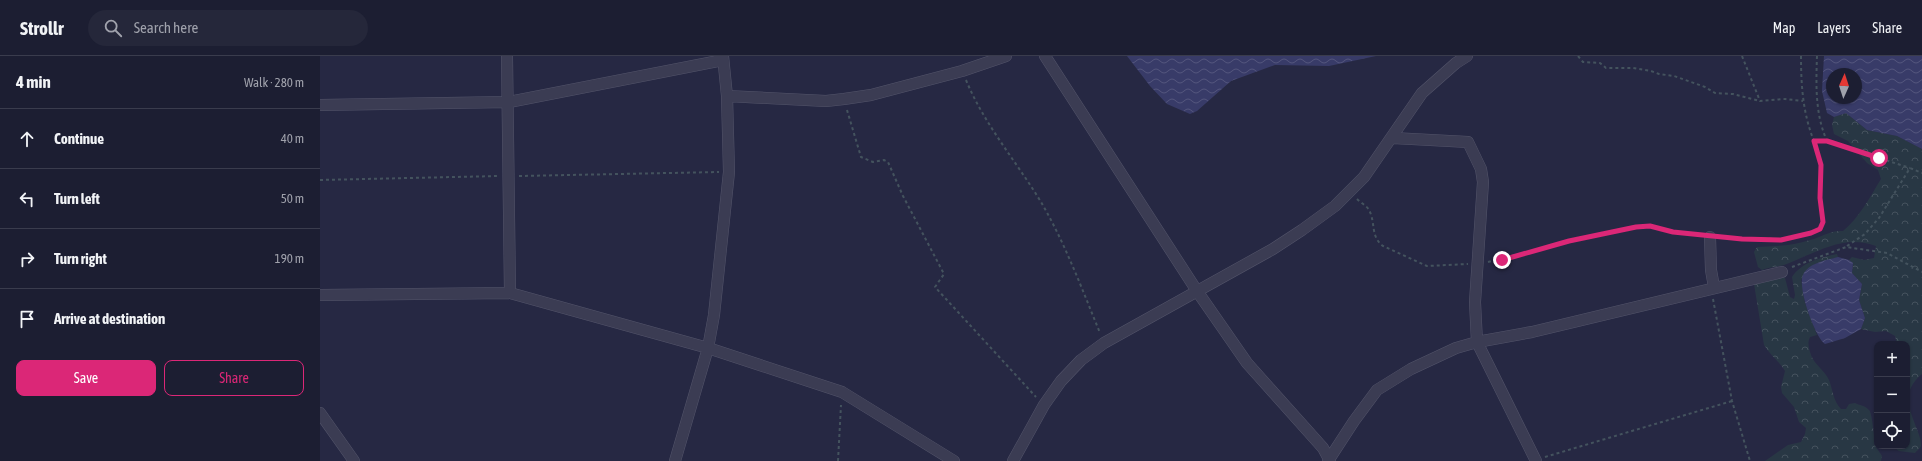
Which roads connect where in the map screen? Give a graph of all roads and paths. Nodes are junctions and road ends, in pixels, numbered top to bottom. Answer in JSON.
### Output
{"nodes":[{"id":1,"x":507,"y":56,"type":"edge"},
{"id":2,"x":1006,"y":56,"type":"edge"},
{"id":3,"x":1045,"y":56,"type":"edge"},
{"id":4,"x":1466,"y":56,"type":"edge"},
{"id":5,"x":1578,"y":56,"type":"edge"},
{"id":6,"x":1742,"y":56,"type":"edge"},
{"id":7,"x":1801,"y":56,"type":"edge"},
{"id":8,"x":1817,"y":56,"type":"edge"},
{"id":9,"x":723,"y":58,"type":"edge"},
{"id":10,"x":1456,"y":60,"type":"edge"},
{"id":11,"x":962,"y":71,"type":"junction"},
{"id":12,"x":727,"y":96,"type":"junction"},
{"id":13,"x":844,"y":99,"type":"junction"},
{"id":14,"x":1760,"y":101,"type":"junction"},
{"id":15,"x":1803,"y":101,"type":"junction"},
{"id":16,"x":509,"y":102,"type":"junction"},
{"id":17,"x":320,"y":105,"type":"edge"},
{"id":18,"x":1393,"y":138,"type":"junction"},
{"id":19,"x":1814,"y":141,"type":"junction"},
{"id":20,"x":1827,"y":141,"type":"junction"},
{"id":21,"x":1910,"y":168,"type":"junction"},
{"id":22,"x":729,"y":172,"type":"junction"},
{"id":23,"x":1922,"y":173,"type":"edge"},
{"id":24,"x":509,"y":176,"type":"junction"},
{"id":25,"x":320,"y":180,"type":"edge"},
{"id":26,"x":1350,"y":193,"type":"junction"},
{"id":27,"x":1710,"y":237,"type":"junction"},
{"id":28,"x":1846,"y":247,"type":"junction"},
{"id":29,"x":1478,"y":263,"type":"junction"},
{"id":30,"x":1782,"y":272,"type":"joint"},
{"id":31,"x":1922,"y":272,"type":"edge"},
{"id":32,"x":1713,"y":288,"type":"junction"},
{"id":33,"x":1197,"y":291,"type":"junction"},
{"id":34,"x":510,"y":293,"type":"junction"},
{"id":35,"x":320,"y":295,"type":"edge"},
{"id":36,"x":1477,"y":342,"type":"junction"},
{"id":37,"x":1104,"y":343,"type":"junction"},
{"id":38,"x":708,"y":348,"type":"junction"},
{"id":39,"x":842,"y":392,"type":"junction"},
{"id":40,"x":1732,"y":401,"type":"junction"},
{"id":41,"x":1044,"y":405,"type":"junction"},
{"id":42,"x":320,"y":414,"type":"edge"},
{"id":43,"x":354,"y":461,"type":"edge"},
{"id":44,"x":675,"y":461,"type":"edge"},
{"id":45,"x":838,"y":461,"type":"edge"},
{"id":46,"x":954,"y":461,"type":"edge"},
{"id":47,"x":1013,"y":461,"type":"edge"},
{"id":48,"x":1329,"y":461,"type":"edge"},
{"id":49,"x":1536,"y":461,"type":"edge"},
{"id":50,"x":1750,"y":461,"type":"edge"}],
"edges":[{"from":1,"to":16,"type":"street"},
{"from":2,"to":11,"type":"street"},
{"from":3,"to":33,"type":"street"},
{"from":4,"to":10,"type":"street"},
{"from":5,"to":14,"type":"path"},
{"from":6,"to":14,"type":"path"},
{"from":7,"to":15,"type":"path"},
{"from":8,"to":20,"type":"path"},
{"from":9,"to":12,"type":"street"},
{"from":9,"to":16,"type":"street"},
{"from":10,"to":18,"type":"street"},
{"from":11,"to":13,"type":"street"},
{"from":11,"to":37,"type":"path"},
{"from":12,"to":13,"type":"street"},
{"from":12,"to":22,"type":"street"},
{"from":13,"to":41,"type":"path"},
{"from":14,"to":15,"type":"path"},
{"from":15,"to":19,"type":"path"},
{"from":16,"to":17,"type":"street"},
{"from":16,"to":24,"type":"street"},
{"from":18,"to":26,"type":"street"},
{"from":18,"to":29,"type":"street"},
{"from":19,"to":20,"type":"path"},
{"from":19,"to":27,"type":"path"},
{"from":20,"to":21,"type":"path"},
{"from":21,"to":23,"type":"path"},
{"from":21,"to":28,"type":"path"},
{"from":22,"to":24,"type":"path"},
{"from":22,"to":38,"type":"street"},
{"from":24,"to":25,"type":"path"},
{"from":24,"to":34,"type":"street"},
{"from":26,"to":29,"type":"path"},
{"from":26,"to":33,"type":"street"},
{"from":27,"to":29,"type":"path"},
{"from":27,"to":32,"type":"street"},
{"from":28,"to":30,"type":"path"},
{"from":28,"to":31,"type":"path"},
{"from":29,"to":36,"type":"street"},
{"from":30,"to":32,"type":"street"},
{"from":32,"to":36,"type":"street"},
{"from":32,"to":40,"type":"path"},
{"from":33,"to":37,"type":"street"},
{"from":33,"to":48,"type":"street"},
{"from":34,"to":35,"type":"street"},
{"from":34,"to":38,"type":"street"},
{"from":36,"to":48,"type":"street"},
{"from":36,"to":49,"type":"street"},
{"from":37,"to":41,"type":"street"},
{"from":38,"to":39,"type":"street"},
{"from":38,"to":44,"type":"street"},
{"from":39,"to":45,"type":"path"},
{"from":39,"to":46,"type":"street"},
{"from":40,"to":49,"type":"path"},
{"from":40,"to":50,"type":"path"},
{"from":41,"to":47,"type":"street"},
{"from":42,"to":43,"type":"street"}]}
